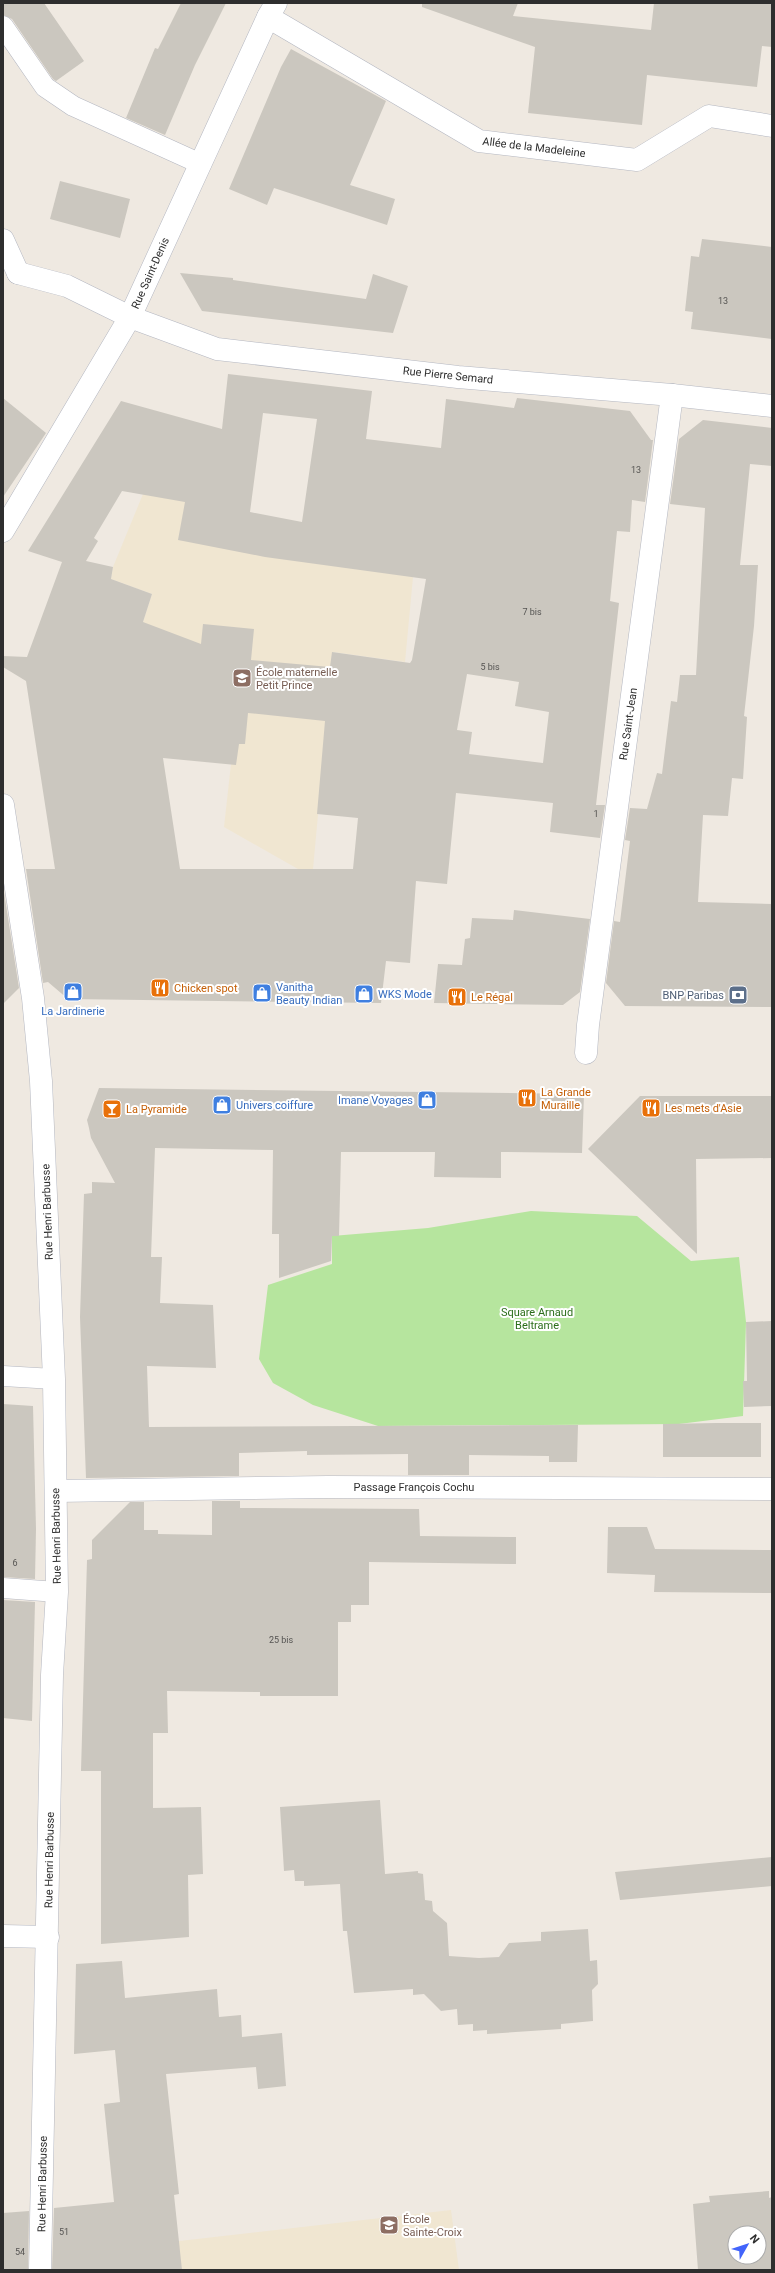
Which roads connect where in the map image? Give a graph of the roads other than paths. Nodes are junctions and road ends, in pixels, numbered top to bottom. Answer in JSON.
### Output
{"nodes":[{"id":1,"x":272,"y":10,"type":"edge"},
{"id":2,"x":3,"y":26,"type":"edge"},
{"id":3,"x":772,"y":126,"type":"edge"},
{"id":4,"x":201,"y":164,"type":"junction"},
{"id":5,"x":3,"y":240,"type":"edge"},
{"id":6,"x":10,"y":275,"type":"edge"},
{"id":7,"x":130,"y":316,"type":"junction"},
{"id":8,"x":672,"y":395,"type":"junction"},
{"id":9,"x":772,"y":406,"type":"edge"},
{"id":10,"x":3,"y":531,"type":"edge"},
{"id":11,"x":3,"y":805,"type":"edge"},
{"id":12,"x":586,"y":1053,"type":"dead end"},
{"id":13,"x":3,"y":1376,"type":"edge"},
{"id":14,"x":54,"y":1379,"type":"junction"},
{"id":15,"x":772,"y":1489,"type":"edge"},
{"id":16,"x":56,"y":1491,"type":"junction"},
{"id":17,"x":3,"y":1588,"type":"edge"},
{"id":18,"x":57,"y":1592,"type":"junction"},
{"id":19,"x":3,"y":1936,"type":"edge"},
{"id":20,"x":48,"y":1937,"type":"junction"},
{"id":21,"x":40,"y":2270,"type":"edge"}],
"edges":[{"from":1,"to":3,"type":"street","name":"Allée de la Madeleine"},
{"from":1,"to":4,"type":"street","name":"Rue Saint-Denis"},
{"from":2,"to":4,"type":"lane"},
{"from":4,"to":7,"type":"street","name":"Rue Saint-Denis"},
{"from":5,"to":6,"type":"street"},
{"from":6,"to":7,"type":"street","name":"Rue Pierre Semard"},
{"from":7,"to":8,"type":"street","name":"Rue Pierre Semard"},
{"from":7,"to":10,"type":"street","name":"Rue Saint-Denis"},
{"from":8,"to":9,"type":"street","name":"Rue Pierre Semard"},
{"from":8,"to":12,"type":"street","name":"Rue Saint-Jean"},
{"from":11,"to":14,"type":"street","name":"Rue Henri Barbusse"},
{"from":13,"to":14,"type":"lane"},
{"from":14,"to":16,"type":"street","name":"Rue Henri Barbusse"},
{"from":15,"to":16,"type":"street","name":"Passage François Cochu"},
{"from":16,"to":18,"type":"street","name":"Rue Henri Barbusse"},
{"from":17,"to":18,"type":"lane"},
{"from":18,"to":20,"type":"street","name":"Rue Henri Barbusse"},
{"from":19,"to":20,"type":"street"},
{"from":20,"to":21,"type":"street","name":"Rue Henri Barbusse"}]}
